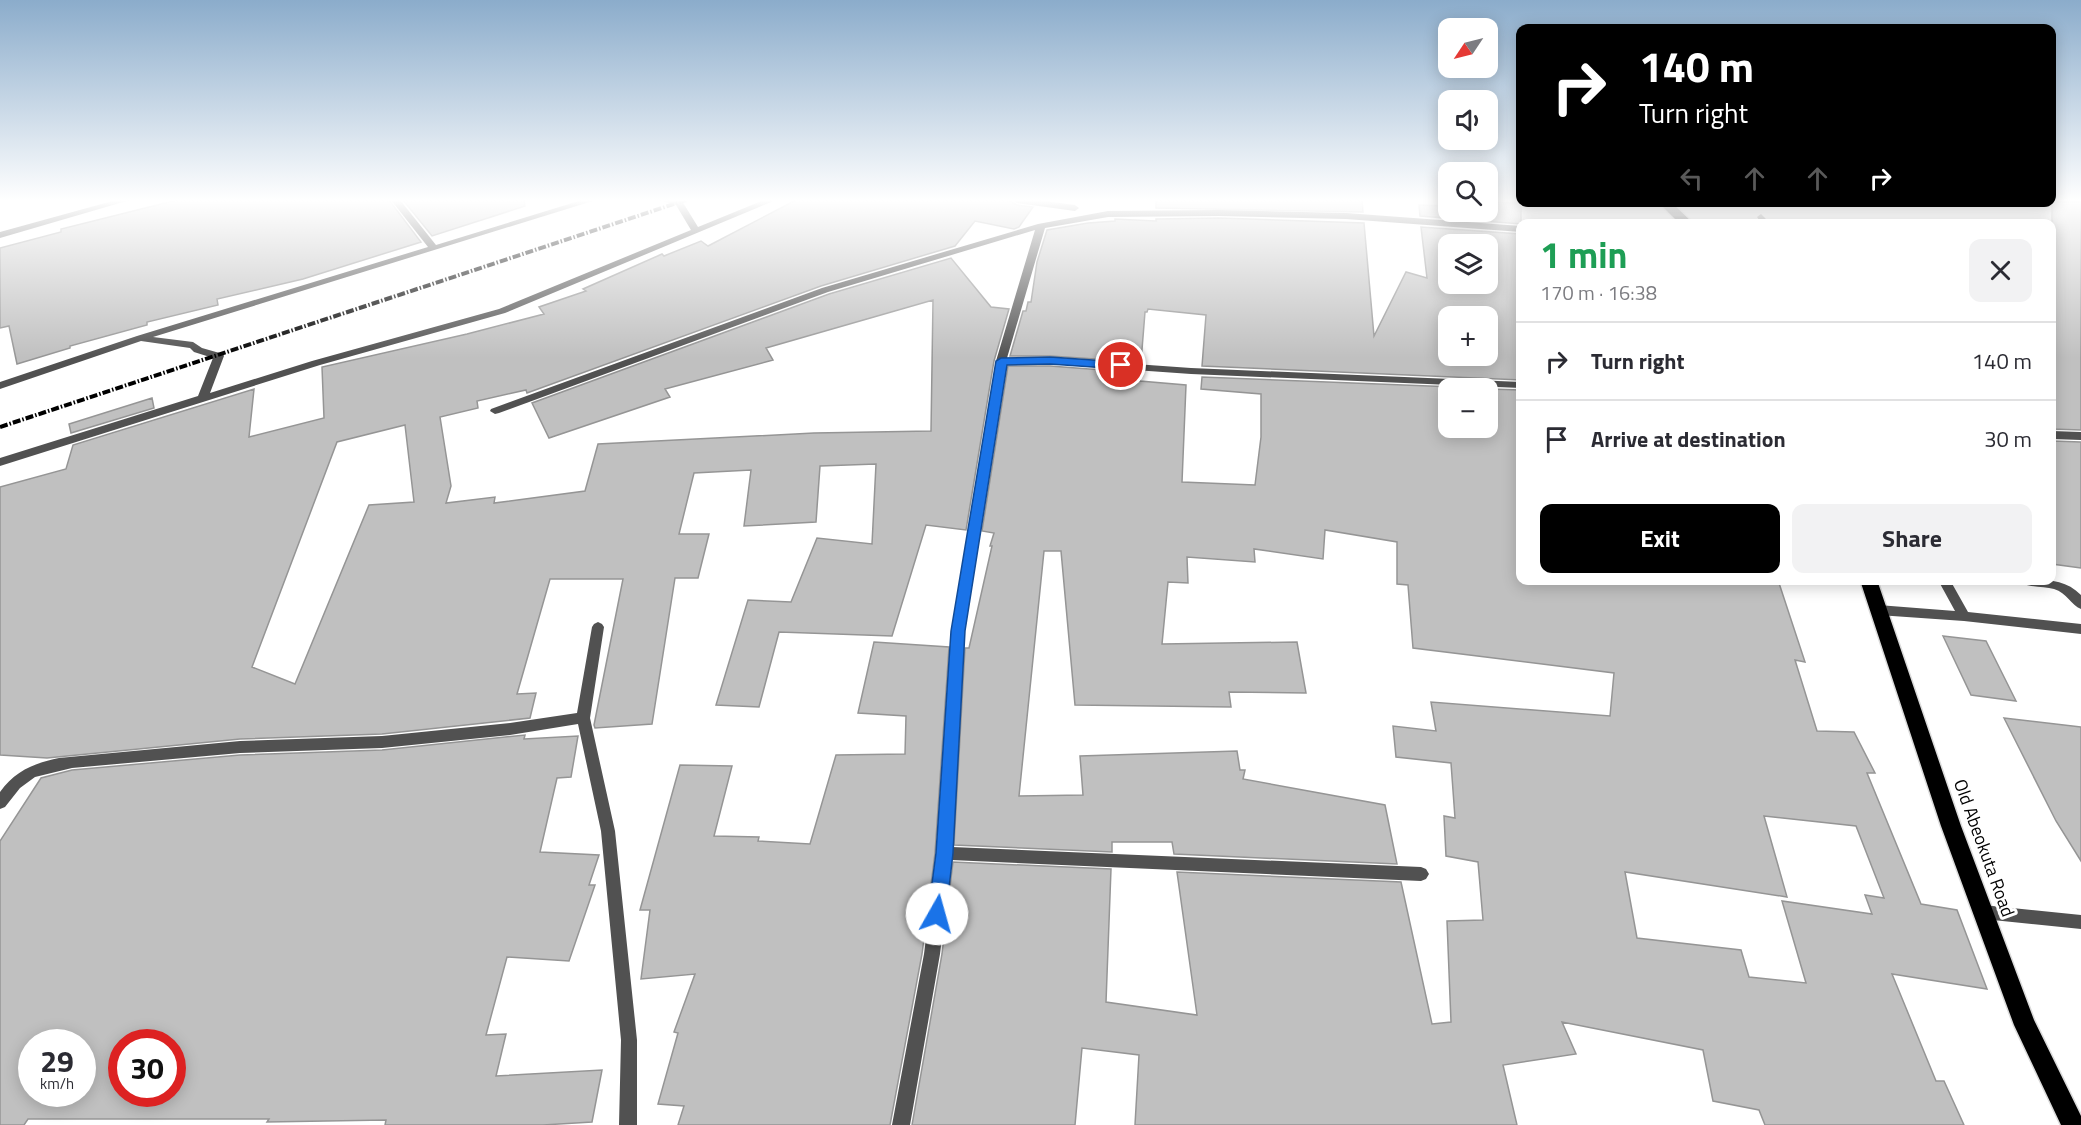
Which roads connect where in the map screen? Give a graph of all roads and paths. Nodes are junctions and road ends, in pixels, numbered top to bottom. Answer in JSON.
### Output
{"nodes":[{"id":1,"x":415,"y":252,"type":"edge"},
{"id":2,"x":643,"y":252,"type":"edge"},
{"id":3,"x":952,"y":252,"type":"edge"},
{"id":4,"x":1033,"y":252,"type":"edge"},
{"id":5,"x":140,"y":338,"type":"junction"},
{"id":6,"x":1001,"y":361,"type":"junction"},
{"id":7,"x":1516,"y":385,"type":"edge"},
{"id":8,"x":0,"y":386,"type":"edge"},
{"id":9,"x":204,"y":398,"type":"junction"},
{"id":10,"x":495,"y":411,"type":"dead end"},
{"id":11,"x":2056,"y":435,"type":"edge"},
{"id":12,"x":2081,"y":436,"type":"edge"},
{"id":13,"x":0,"y":462,"type":"edge"},
{"id":14,"x":1870,"y":585,"type":"edge"},
{"id":15,"x":1947,"y":585,"type":"edge"},
{"id":16,"x":2055,"y":585,"type":"edge"},
{"id":17,"x":2081,"y":604,"type":"edge"},
{"id":18,"x":1878,"y":610,"type":"junction"},
{"id":19,"x":1964,"y":616,"type":"junction"},
{"id":20,"x":598,"y":627,"type":"dead end"},
{"id":21,"x":2081,"y":629,"type":"edge"},
{"id":22,"x":583,"y":718,"type":"junction"},
{"id":23,"x":0,"y":803,"type":"edge"},
{"id":24,"x":944,"y":853,"type":"junction"},
{"id":25,"x":1421,"y":873,"type":"dead end"},
{"id":26,"x":1983,"y":912,"type":"junction"},
{"id":27,"x":2081,"y":922,"type":"edge"},
{"id":28,"x":628,"y":1125,"type":"edge"},
{"id":29,"x":901,"y":1125,"type":"edge"},
{"id":30,"x":2073,"y":1125,"type":"edge"}],
"edges":[{"from":1,"to":5,"type":"street"},
{"from":2,"to":9,"type":"street"},
{"from":3,"to":10,"type":"street"},
{"from":4,"to":6,"type":"street"},
{"from":5,"to":8,"type":"street"},
{"from":5,"to":9,"type":"street"},
{"from":6,"to":7,"type":"street"},
{"from":6,"to":24,"type":"street"},
{"from":9,"to":13,"type":"street"},
{"from":11,"to":12,"type":"street"},
{"from":14,"to":18,"type":"highway","name":"Old Abeokuta Road"},
{"from":15,"to":19,"type":"street"},
{"from":16,"to":17,"type":"street"},
{"from":18,"to":19,"type":"street"},
{"from":18,"to":26,"type":"highway","name":"Old Abeokuta Road"},
{"from":19,"to":21,"type":"street"},
{"from":20,"to":22,"type":"street"},
{"from":22,"to":23,"type":"street"},
{"from":22,"to":28,"type":"street"},
{"from":24,"to":25,"type":"street"},
{"from":24,"to":29,"type":"street"},
{"from":26,"to":27,"type":"street"},
{"from":26,"to":30,"type":"highway","name":"Old Abeokuta Road"}]}
